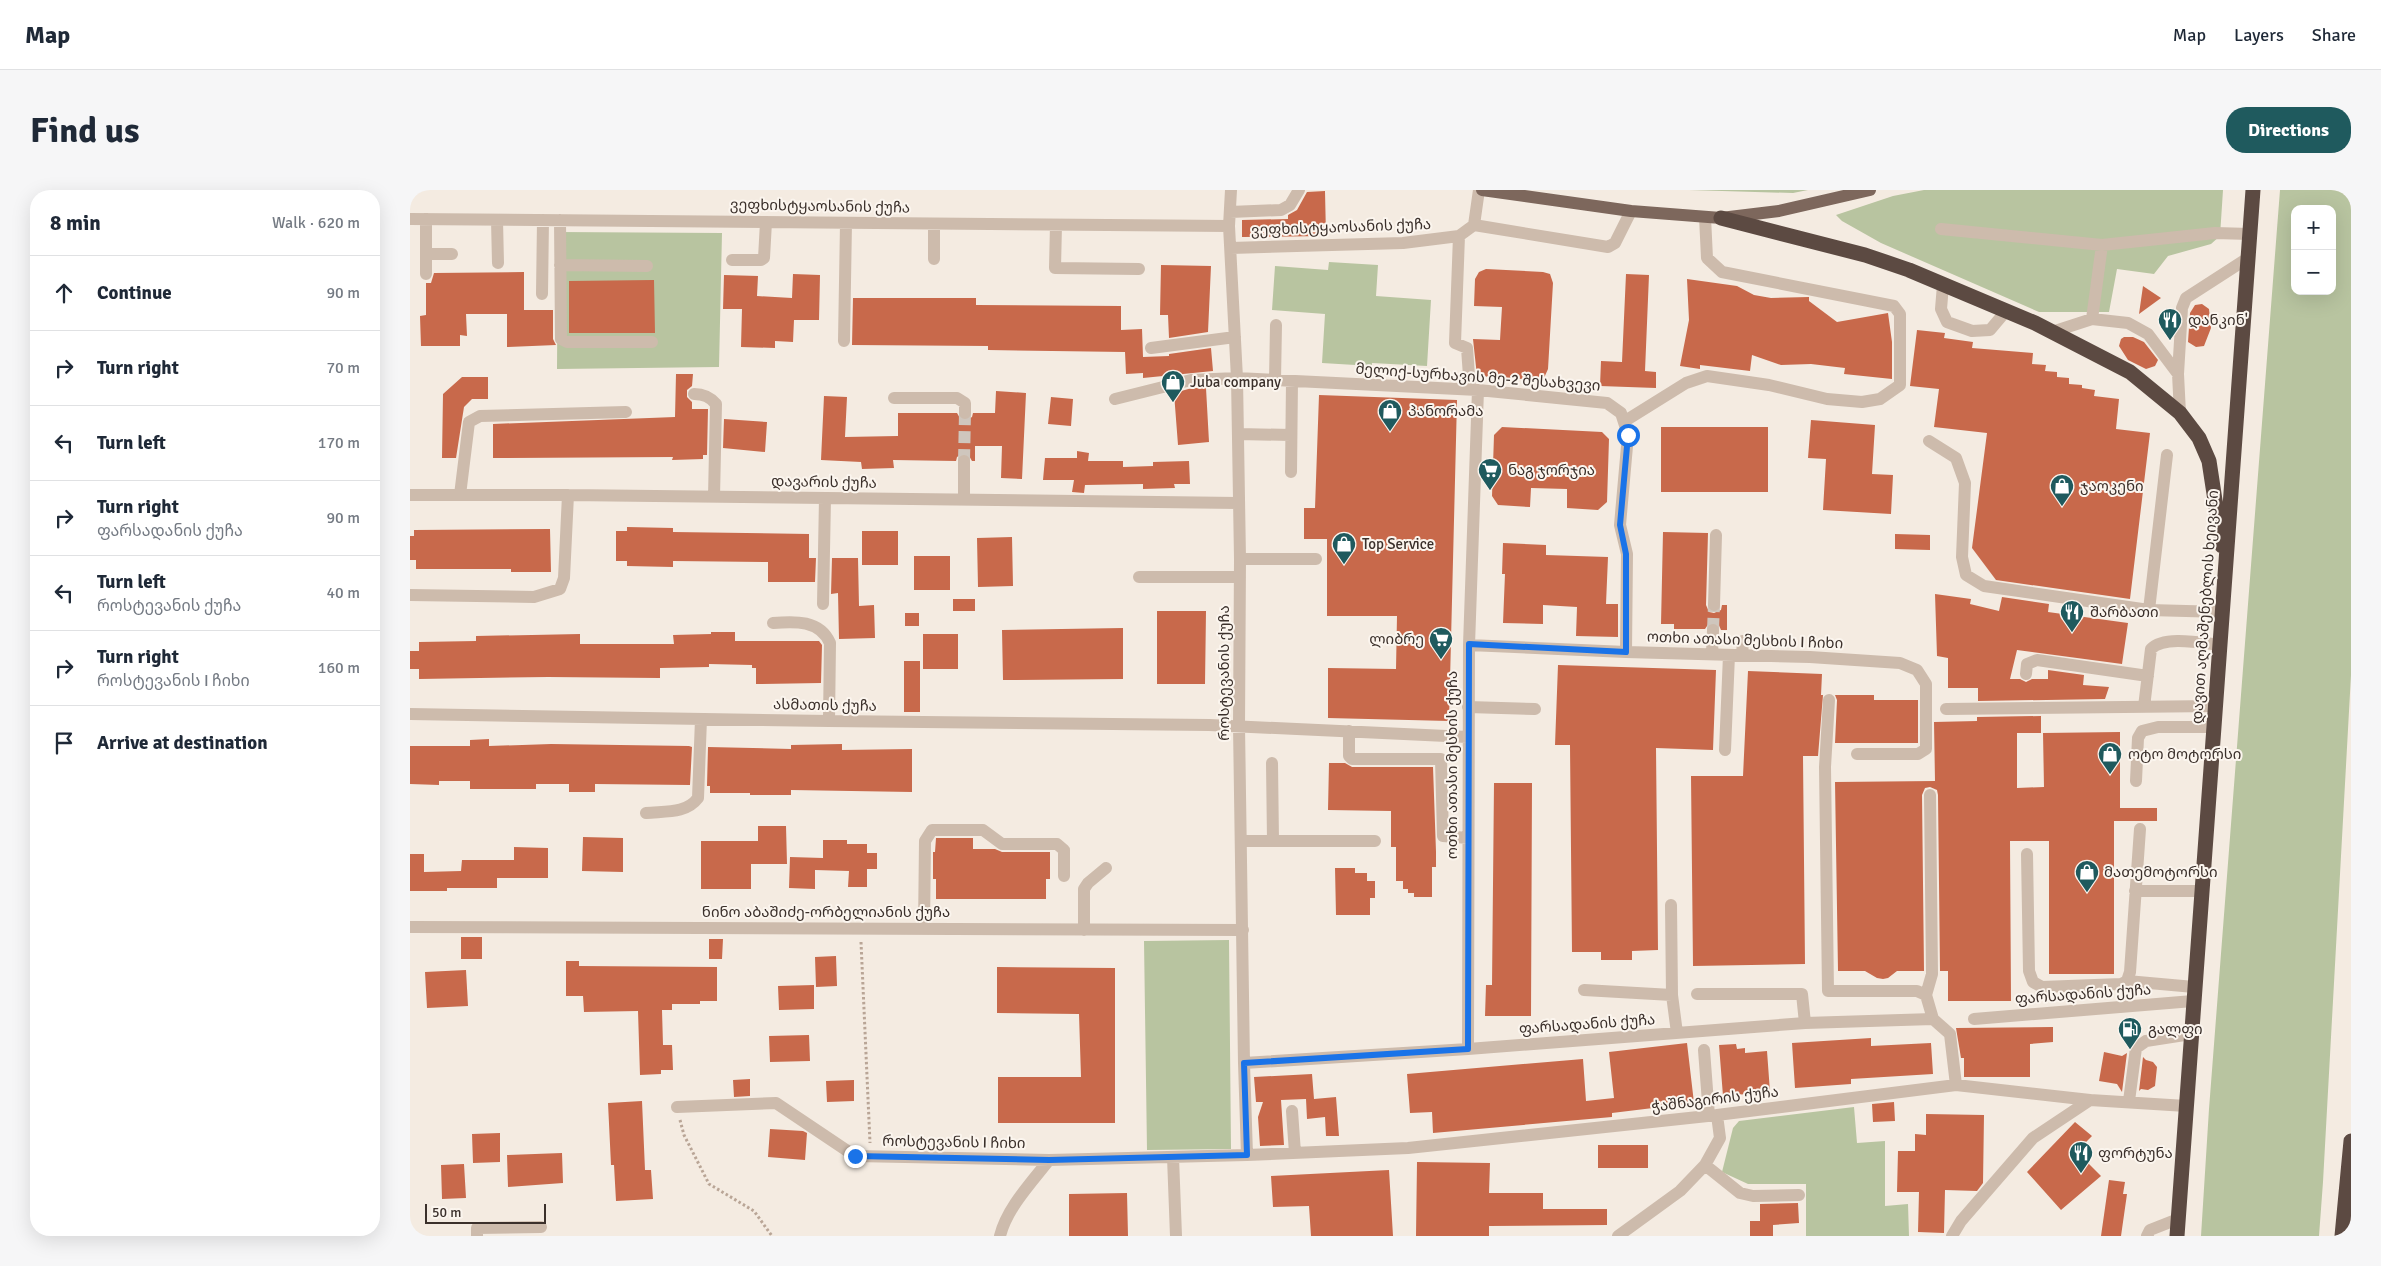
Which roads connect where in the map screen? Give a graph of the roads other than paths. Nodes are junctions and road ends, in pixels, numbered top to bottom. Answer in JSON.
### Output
{"nodes":[{"id":1,"x":1231,"y":190,"type":"edge"},
{"id":2,"x":1300,"y":190,"type":"edge"},
{"id":3,"x":1480,"y":190,"type":"edge"},
{"id":4,"x":1870,"y":190,"type":"edge"},
{"id":5,"x":2253,"y":190,"type":"edge"},
{"id":6,"x":1494,"y":192,"type":"edge"},
{"id":7,"x":1630,"y":211,"type":"junction"},
{"id":8,"x":1230,"y":212,"type":"junction"},
{"id":9,"x":1705,"y":217,"type":"junction"},
{"id":10,"x":1721,"y":218,"type":"junction"},
{"id":11,"x":410,"y":219,"type":"edge"},
{"id":12,"x":426,"y":219,"type":"junction"},
{"id":13,"x":498,"y":220,"type":"junction"},
{"id":14,"x":543,"y":220,"type":"junction"},
{"id":15,"x":560,"y":220,"type":"junction"},
{"id":16,"x":766,"y":222,"type":"junction"},
{"id":17,"x":846,"y":223,"type":"junction"},
{"id":18,"x":934,"y":224,"type":"junction"},
{"id":19,"x":1056,"y":225,"type":"junction"},
{"id":20,"x":1474,"y":225,"type":"junction"},
{"id":21,"x":1229,"y":226,"type":"junction"},
{"id":22,"x":1941,"y":229,"type":"dead end"},
{"id":23,"x":2250,"y":231,"type":"junction"},
{"id":24,"x":1459,"y":236,"type":"junction"},
{"id":25,"x":2102,"y":245,"type":"junction"},
{"id":26,"x":1231,"y":248,"type":"junction"},
{"id":27,"x":426,"y":254,"type":"junction"},
{"id":28,"x":452,"y":254,"type":"dead end"},
{"id":29,"x":2248,"y":258,"type":"junction"},
{"id":30,"x":934,"y":259,"type":"dead end"},
{"id":31,"x":732,"y":260,"type":"dead end"},
{"id":32,"x":498,"y":263,"type":"dead end"},
{"id":33,"x":560,"y":265,"type":"junction"},
{"id":34,"x":647,"y":266,"type":"dead end"},
{"id":35,"x":1140,"y":269,"type":"dead end"},
{"id":36,"x":426,"y":274,"type":"dead end"},
{"id":37,"x":1943,"y":285,"type":"junction"},
{"id":38,"x":542,"y":294,"type":"dead end"},
{"id":39,"x":2006,"y":311,"type":"junction"},
{"id":40,"x":2092,"y":319,"type":"junction"},
{"id":41,"x":1276,"y":325,"type":"dead end"},
{"id":42,"x":2052,"y":332,"type":"junction"},
{"id":43,"x":1235,"y":337,"type":"junction"},
{"id":44,"x":844,"y":341,"type":"dead end"},
{"id":45,"x":652,"y":342,"type":"dead end"},
{"id":46,"x":1152,"y":348,"type":"dead end"},
{"id":47,"x":2178,"y":374,"type":"junction"},
{"id":48,"x":1237,"y":378,"type":"junction"},
{"id":49,"x":1275,"y":380,"type":"junction"},
{"id":50,"x":1292,"y":381,"type":"junction"},
{"id":51,"x":1474,"y":390,"type":"junction"},
{"id":52,"x":694,"y":394,"type":"dead end"},
{"id":53,"x":894,"y":398,"type":"dead end"},
{"id":54,"x":1115,"y":399,"type":"dead end"},
{"id":55,"x":626,"y":412,"type":"dead end"},
{"id":56,"x":965,"y":413,"type":"tunnel mouth"},
{"id":57,"x":2180,"y":413,"type":"junction"},
{"id":58,"x":1625,"y":421,"type":"junction"},
{"id":59,"x":1238,"y":434,"type":"junction"},
{"id":60,"x":1291,"y":435,"type":"junction"},
{"id":61,"x":1929,"y":441,"type":"dead end"},
{"id":62,"x":2167,"y":455,"type":"dead end"},
{"id":63,"x":964,"y":461,"type":"tunnel mouth"},
{"id":64,"x":1291,"y":472,"type":"dead end"},
{"id":65,"x":411,"y":494,"type":"edge"},
{"id":66,"x":460,"y":495,"type":"junction"},
{"id":67,"x":568,"y":495,"type":"junction"},
{"id":68,"x":714,"y":497,"type":"junction"},
{"id":69,"x":825,"y":498,"type":"junction"},
{"id":70,"x":964,"y":500,"type":"junction"},
{"id":71,"x":1238,"y":503,"type":"junction"},
{"id":72,"x":1716,"y":535,"type":"dead end"},
{"id":73,"x":1240,"y":559,"type":"junction"},
{"id":74,"x":1316,"y":559,"type":"dead end"},
{"id":75,"x":2226,"y":573,"type":"junction"},
{"id":76,"x":1139,"y":577,"type":"dead end"},
{"id":77,"x":1240,"y":577,"type":"junction"},
{"id":78,"x":410,"y":595,"type":"edge"},
{"id":79,"x":823,"y":604,"type":"dead end"},
{"id":80,"x":1714,"y":605,"type":"tunnel mouth"},
{"id":81,"x":2148,"y":610,"type":"junction"},
{"id":82,"x":2223,"y":612,"type":"junction"},
{"id":83,"x":773,"y":622,"type":"dead end"},
{"id":84,"x":1713,"y":630,"type":"tunnel mouth"},
{"id":85,"x":1742,"y":641,"type":"dead end"},
{"id":86,"x":1469,"y":644,"type":"junction"},
{"id":87,"x":2221,"y":644,"type":"junction"},
{"id":88,"x":1626,"y":652,"type":"junction"},
{"id":89,"x":1712,"y":654,"type":"junction"},
{"id":90,"x":1729,"y":655,"type":"junction"},
{"id":91,"x":1742,"y":655,"type":"junction"},
{"id":92,"x":2026,"y":674,"type":"dead end"},
{"id":93,"x":2148,"y":676,"type":"junction"},
{"id":94,"x":1829,"y":700,"type":"dead end"},
{"id":95,"x":2216,"y":706,"type":"junction"},
{"id":96,"x":1468,"y":707,"type":"junction"},
{"id":97,"x":2144,"y":707,"type":"junction"},
{"id":98,"x":1535,"y":709,"type":"dead end"},
{"id":99,"x":1946,"y":709,"type":"dead end"},
{"id":100,"x":410,"y":714,"type":"edge"},
{"id":101,"x":701,"y":719,"type":"junction"},
{"id":102,"x":829,"y":721,"type":"junction"},
{"id":103,"x":1239,"y":726,"type":"junction"},
{"id":104,"x":2214,"y":727,"type":"junction"},
{"id":105,"x":1349,"y":731,"type":"junction"},
{"id":106,"x":1468,"y":737,"type":"junction"},
{"id":107,"x":1725,"y":750,"type":"dead end"},
{"id":108,"x":1857,"y":754,"type":"dead end"},
{"id":109,"x":1272,"y":763,"type":"dead end"},
{"id":110,"x":2136,"y":781,"type":"dead end"},
{"id":111,"x":1930,"y":795,"type":"dead end"},
{"id":112,"x":646,"y":813,"type":"dead end"},
{"id":113,"x":2140,"y":829,"type":"dead end"},
{"id":114,"x":1468,"y":838,"type":"junction"},
{"id":115,"x":1242,"y":841,"type":"junction"},
{"id":116,"x":1273,"y":841,"type":"junction"},
{"id":117,"x":1375,"y":841,"type":"dead end"},
{"id":118,"x":2026,"y":854,"type":"dead end"},
{"id":119,"x":1106,"y":868,"type":"dead end"},
{"id":120,"x":1064,"y":876,"type":"dead end"},
{"id":121,"x":2136,"y":891,"type":"junction"},
{"id":122,"x":2202,"y":891,"type":"junction"},
{"id":123,"x":1671,"y":905,"type":"dead end"},
{"id":124,"x":410,"y":927,"type":"edge"},
{"id":125,"x":924,"y":929,"type":"junction"},
{"id":126,"x":1084,"y":930,"type":"junction"},
{"id":127,"x":1243,"y":930,"type":"junction"},
{"id":128,"x":2127,"y":981,"type":"junction"},
{"id":129,"x":1584,"y":990,"type":"dead end"},
{"id":130,"x":1697,"y":994,"type":"dead end"},
{"id":131,"x":2194,"y":994,"type":"junction"},
{"id":132,"x":1672,"y":995,"type":"junction"},
{"id":133,"x":1926,"y":995,"type":"junction"},
{"id":134,"x":1933,"y":1019,"type":"junction"},
{"id":135,"x":1974,"y":1019,"type":"dead end"},
{"id":136,"x":1805,"y":1023,"type":"junction"},
{"id":137,"x":1677,"y":1033,"type":"junction"},
{"id":138,"x":2191,"y":1034,"type":"junction"},
{"id":139,"x":1468,"y":1049,"type":"junction"},
{"id":140,"x":1704,"y":1050,"type":"dead end"},
{"id":141,"x":1244,"y":1063,"type":"junction"},
{"id":142,"x":1956,"y":1085,"type":"junction"},
{"id":143,"x":2090,"y":1100,"type":"junction"},
{"id":144,"x":2129,"y":1101,"type":"junction"},
{"id":145,"x":2186,"y":1106,"type":"junction"},
{"id":146,"x":677,"y":1107,"type":"road end"},
{"id":147,"x":1292,"y":1111,"type":"dead end"},
{"id":148,"x":1713,"y":1116,"type":"junction"},
{"id":149,"x":2351,"y":1141,"type":"edge"},
{"id":150,"x":1295,"y":1153,"type":"junction"},
{"id":151,"x":1247,"y":1155,"type":"junction"},
{"id":152,"x":1173,"y":1158,"type":"junction"},
{"id":153,"x":1049,"y":1160,"type":"junction"},
{"id":154,"x":2350,"y":1160,"type":"edge"},
{"id":155,"x":1705,"y":1165,"type":"junction"},
{"id":156,"x":1798,"y":1195,"type":"dead end"},
{"id":157,"x":2178,"y":1219,"type":"junction"},
{"id":158,"x":541,"y":1227,"type":"dead end"},
{"id":159,"x":477,"y":1236,"type":"edge"},
{"id":160,"x":1000,"y":1236,"type":"edge"},
{"id":161,"x":1176,"y":1236,"type":"edge"},
{"id":162,"x":1618,"y":1236,"type":"edge"},
{"id":163,"x":1952,"y":1236,"type":"edge"},
{"id":164,"x":2147,"y":1236,"type":"edge"},
{"id":165,"x":2177,"y":1236,"type":"edge"},
{"id":166,"x":2342,"y":1236,"type":"edge"}],
"edges":[{"from":1,"to":8,"type":"street","name":"როსტევანის ქუჩა"},
{"from":2,"to":8,"type":"street"},
{"from":3,"to":6,"type":"main road"},
{"from":3,"to":20,"type":"street"},
{"from":4,"to":10,"type":"main road"},
{"from":5,"to":23,"type":"highway","name":"დავით აღმაშენებლის ხეივანი"},
{"from":6,"to":7,"type":"main road"},
{"from":7,"to":9,"type":"main road"},
{"from":7,"to":20,"type":"street"},
{"from":8,"to":21,"type":"street","name":"როსტევანის ქუჩა"},
{"from":9,"to":10,"type":"main road"},
{"from":9,"to":58,"type":"street"},
{"from":10,"to":37,"type":"highway"},
{"from":11,"to":12,"type":"street","name":"ვეფხისტყაოსანის ქუჩა"},
{"from":12,"to":13,"type":"street","name":"ვეფხისტყაოსანის ქუჩა"},
{"from":12,"to":27,"type":"street"},
{"from":13,"to":14,"type":"street","name":"ვეფხისტყაოსანის ქუჩა"},
{"from":13,"to":32,"type":"street"},
{"from":14,"to":15,"type":"street","name":"ვეფხისტყაოსანის ქუჩა"},
{"from":14,"to":38,"type":"street"},
{"from":15,"to":16,"type":"street","name":"ვეფხისტყაოსანის ქუჩა"},
{"from":15,"to":33,"type":"street"},
{"from":16,"to":17,"type":"street","name":"ვეფხისტყაოსანის ქუჩა"},
{"from":16,"to":31,"type":"street"},
{"from":17,"to":18,"type":"street","name":"ვეფხისტყაოსანის ქუჩა"},
{"from":17,"to":44,"type":"street"},
{"from":18,"to":19,"type":"street","name":"ვეფხისტყაოსანის ქუჩა"},
{"from":18,"to":30,"type":"street"},
{"from":19,"to":21,"type":"street","name":"ვეფხისტყაოსანის ქუჩა"},
{"from":19,"to":35,"type":"street"},
{"from":20,"to":24,"type":"street","name":"ვეფხისტყაოსანის ქუჩა"},
{"from":21,"to":26,"type":"street","name":"როსტევანის ქუჩა"},
{"from":22,"to":25,"type":"street"},
{"from":23,"to":25,"type":"street"},
{"from":23,"to":29,"type":"highway","name":"დავით აღმაშენებლის ხეივანი"},
{"from":24,"to":26,"type":"street","name":"ვეფხისტყაოსანის ქუჩა"},
{"from":24,"to":51,"type":"street","name":"ოთხი ათასი მესხის ქუჩა"},
{"from":25,"to":40,"type":"street"},
{"from":26,"to":43,"type":"street","name":"როსტევანის ქუჩა"},
{"from":27,"to":28,"type":"street"},
{"from":27,"to":36,"type":"street"},
{"from":29,"to":47,"type":"street"},
{"from":29,"to":75,"type":"highway","name":"დავით აღმაშენებლის ხეივანი"},
{"from":33,"to":34,"type":"street"},
{"from":33,"to":45,"type":"street"},
{"from":37,"to":39,"type":"highway"},
{"from":37,"to":39,"type":"street"},
{"from":39,"to":42,"type":"highway"},
{"from":40,"to":42,"type":"street"},
{"from":40,"to":47,"type":"street"},
{"from":41,"to":49,"type":"street"},
{"from":42,"to":57,"type":"highway"},
{"from":43,"to":46,"type":"street"},
{"from":43,"to":48,"type":"street","name":"როსტევანის ქუჩა"},
{"from":47,"to":57,"type":"street"},
{"from":48,"to":49,"type":"street","name":"მელიქ-სურხავის მე-2 შესახვევი"},
{"from":48,"to":54,"type":"street","name":"მელიქ-სურხავის მე-2 შესახვევი"},
{"from":48,"to":59,"type":"street","name":"როსტევანის ქუჩა"},
{"from":49,"to":50,"type":"street","name":"მელიქ-სურხავის მე-2 შესახვევი"},
{"from":50,"to":51,"type":"street","name":"მელიქ-სურხავის მე-2 შესახვევი"},
{"from":50,"to":60,"type":"street"},
{"from":51,"to":58,"type":"street","name":"მელიქ-სურხავის მე-2 შესახვევი"},
{"from":51,"to":86,"type":"street","name":"ოთხი ათასი მესხის ქუჩა"},
{"from":52,"to":68,"type":"street"},
{"from":53,"to":56,"type":"street"},
{"from":55,"to":66,"type":"street"},
{"from":57,"to":75,"type":"highway"},
{"from":58,"to":88,"type":"street"},
{"from":59,"to":60,"type":"street"},
{"from":59,"to":71,"type":"street","name":"როსტევანის ქუჩა"},
{"from":60,"to":64,"type":"street"},
{"from":61,"to":81,"type":"street"},
{"from":62,"to":81,"type":"street"},
{"from":63,"to":70,"type":"street"},
{"from":65,"to":66,"type":"street","name":"დავარის ქუჩა"},
{"from":66,"to":67,"type":"street","name":"დავარის ქუჩა"},
{"from":67,"to":68,"type":"street","name":"დავარის ქუჩა"},
{"from":67,"to":78,"type":"street"},
{"from":68,"to":69,"type":"street","name":"დავარის ქუჩა"},
{"from":69,"to":70,"type":"street","name":"დავარის ქუჩა"},
{"from":69,"to":79,"type":"street"},
{"from":70,"to":71,"type":"street","name":"დავარის ქუჩა"},
{"from":71,"to":73,"type":"street","name":"როსტევანის ქუჩა"},
{"from":72,"to":80,"type":"street"},
{"from":73,"to":74,"type":"street"},
{"from":73,"to":77,"type":"street","name":"როსტევანის ქუჩა"},
{"from":75,"to":82,"type":"highway","name":"დავით აღმაშენებლის ხეივანი"},
{"from":76,"to":77,"type":"street"},
{"from":77,"to":103,"type":"street","name":"როსტევანის ქუჩა"},
{"from":81,"to":82,"type":"street"},
{"from":82,"to":87,"type":"highway","name":"დავით აღმაშენებლის ხეივანი"},
{"from":83,"to":102,"type":"street"},
{"from":84,"to":89,"type":"street"},
{"from":85,"to":91,"type":"street"},
{"from":86,"to":88,"type":"street","name":"ოთხი ათასი მესხის I ჩიხი"},
{"from":86,"to":96,"type":"street","name":"ოთხი ათასი მესხის ქუჩა"},
{"from":87,"to":93,"type":"street"},
{"from":87,"to":95,"type":"highway","name":"დავით აღმაშენებლის ხეივანი"},
{"from":88,"to":89,"type":"street","name":"ოთხი ათასი მესხის I ჩიხი"},
{"from":89,"to":90,"type":"street","name":"ოთხი ათასი მესხის I ჩიხი"},
{"from":90,"to":91,"type":"street","name":"ოთხი ათასი მესხის I ჩიხი"},
{"from":90,"to":107,"type":"street"},
{"from":91,"to":108,"type":"street","name":"ოთხი ათასი მესხის I ჩიხი"},
{"from":92,"to":93,"type":"street"},
{"from":93,"to":97,"type":"street"},
{"from":94,"to":133,"type":"street"},
{"from":95,"to":97,"type":"street"},
{"from":95,"to":104,"type":"highway","name":"დავით აღმაშენებლის ხეივანი"},
{"from":96,"to":98,"type":"street"},
{"from":96,"to":106,"type":"street","name":"ოთხი ათასი მესხის ქუჩა"},
{"from":97,"to":99,"type":"street"},
{"from":100,"to":101,"type":"street","name":"ასმათის ქუჩა"},
{"from":101,"to":102,"type":"street","name":"ასმათის ქუჩა"},
{"from":101,"to":112,"type":"street"},
{"from":102,"to":103,"type":"street","name":"ასმათის ქუჩა"},
{"from":103,"to":105,"type":"street","name":"ასმათის ქუჩა"},
{"from":103,"to":115,"type":"street","name":"როსტევანის ქუჩა"},
{"from":104,"to":110,"type":"street"},
{"from":104,"to":122,"type":"highway","name":"დავით აღმაშენებლის ხეივანი"},
{"from":105,"to":106,"type":"street","name":"ასმათის ქუჩა"},
{"from":105,"to":114,"type":"street"},
{"from":106,"to":114,"type":"street","name":"ოთხი ათასი მესხის ქუჩა"},
{"from":109,"to":116,"type":"street"},
{"from":111,"to":133,"type":"street"},
{"from":113,"to":121,"type":"street"},
{"from":114,"to":139,"type":"street","name":"ოთხი ათასი მესხის ქუჩა"},
{"from":115,"to":116,"type":"street"},
{"from":115,"to":127,"type":"street","name":"როსტევანის ქუჩა"},
{"from":116,"to":117,"type":"street"},
{"from":118,"to":128,"type":"street"},
{"from":119,"to":126,"type":"street"},
{"from":120,"to":125,"type":"street"},
{"from":121,"to":122,"type":"street"},
{"from":121,"to":128,"type":"street"},
{"from":122,"to":131,"type":"highway","name":"დავით აღმაშენებლის ხეივანი"},
{"from":123,"to":132,"type":"street"},
{"from":124,"to":125,"type":"street","name":"ნინო აბაშიძე-ორბელიანის ქუჩა"},
{"from":125,"to":126,"type":"street","name":"ნინო აბაშიძე-ორბელიანის ქუჩა"},
{"from":126,"to":127,"type":"street","name":"ნინო აბაშიძე-ორბელიანის ქუჩა"},
{"from":127,"to":141,"type":"street","name":"როსტევანის ქუჩა"},
{"from":128,"to":131,"type":"street"},
{"from":129,"to":132,"type":"street"},
{"from":130,"to":136,"type":"street"},
{"from":131,"to":135,"type":"street","name":"ფარსადანის ქუჩა"},
{"from":131,"to":138,"type":"highway","name":"დავით აღმაშენებლის ხეივანი"},
{"from":132,"to":137,"type":"street"},
{"from":133,"to":134,"type":"street"},
{"from":134,"to":136,"type":"street","name":"ფარსადანის ქუჩა"},
{"from":134,"to":142,"type":"street"},
{"from":136,"to":137,"type":"street","name":"ფარსადანის ქუჩა"},
{"from":137,"to":139,"type":"street","name":"ფარსადანის ქუჩა"},
{"from":138,"to":144,"type":"street"},
{"from":138,"to":145,"type":"highway","name":"დავით აღმაშენებლის ხეივანი"},
{"from":139,"to":141,"type":"street","name":"ფარსადანის ქუჩა"},
{"from":140,"to":148,"type":"street"},
{"from":141,"to":151,"type":"street","name":"როსტევანის ქუჩა"},
{"from":142,"to":143,"type":"street","name":"ჭაშნაგირის ქუჩა"},
{"from":142,"to":148,"type":"street","name":"ჭაშნაგირის ქუჩა"},
{"from":143,"to":144,"type":"street","name":"ჭაშნაგირის ქუჩა"},
{"from":143,"to":163,"type":"street"},
{"from":144,"to":145,"type":"street","name":"ჭაშნაგირის ქუჩა"},
{"from":145,"to":157,"type":"highway","name":"დავით აღმაშენებლის ხეივანი"},
{"from":146,"to":153,"type":"street","name":"როსტევანის I ჩიხი"},
{"from":147,"to":150,"type":"street"},
{"from":148,"to":150,"type":"street","name":"ჭაშნაგირის ქუჩა"},
{"from":148,"to":155,"type":"street"},
{"from":149,"to":154,"type":"highway"},
{"from":150,"to":151,"type":"street","name":"ჭაშნაგირის ქუჩა"},
{"from":151,"to":152,"type":"street","name":"როსტევანის I ჩიხი"},
{"from":152,"to":153,"type":"street","name":"როსტევანის I ჩიხი"},
{"from":152,"to":161,"type":"street"},
{"from":153,"to":160,"type":"street"},
{"from":154,"to":166,"type":"highway"},
{"from":155,"to":156,"type":"street"},
{"from":155,"to":162,"type":"street"},
{"from":157,"to":164,"type":"street"},
{"from":157,"to":165,"type":"highway","name":"დავით აღმაშენებლის ხეივანი"},
{"from":158,"to":159,"type":"street"}]}
